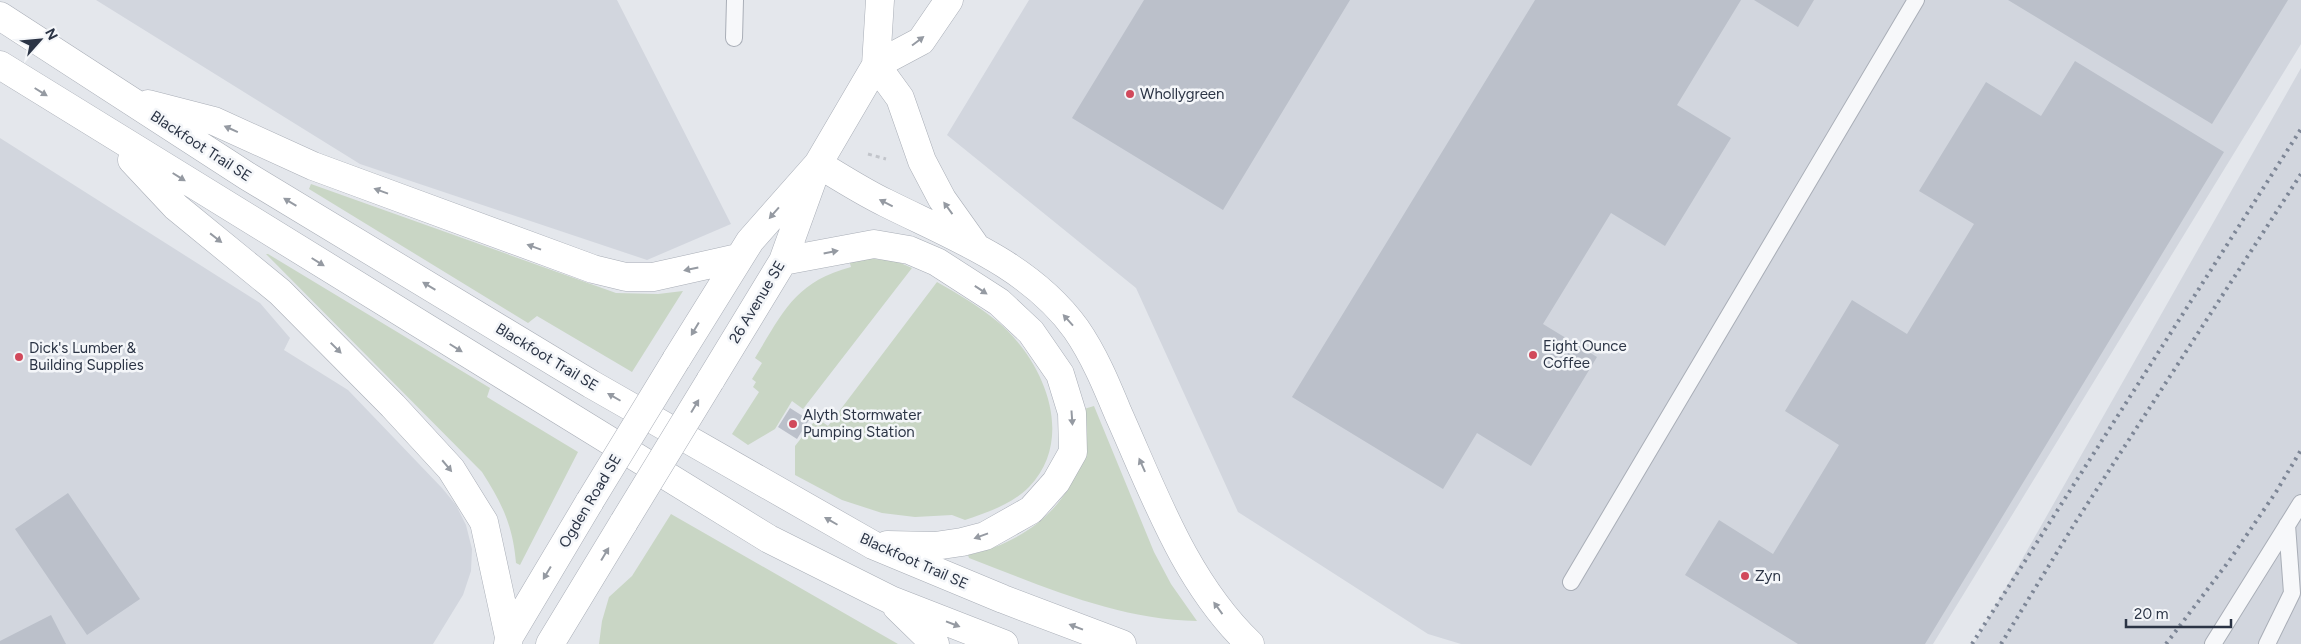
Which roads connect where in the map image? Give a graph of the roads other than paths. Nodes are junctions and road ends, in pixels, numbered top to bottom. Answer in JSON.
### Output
{"nodes":[{"id":1,"x":735,"y":0,"type":"edge"},
{"id":2,"x":880,"y":0,"type":"edge"},
{"id":3,"x":948,"y":0,"type":"edge"},
{"id":4,"x":1916,"y":0,"type":"edge"},
{"id":5,"x":0,"y":16,"type":"edge"},
{"id":6,"x":734,"y":38,"type":"dead end"},
{"id":7,"x":876,"y":65,"type":"junction"},
{"id":8,"x":0,"y":66,"type":"edge"},
{"id":9,"x":124,"y":97,"type":"junction"},
{"id":10,"x":105,"y":132,"type":"junction"},
{"id":11,"x":818,"y":164,"type":"junction"},
{"id":12,"x":977,"y":247,"type":"junction"},
{"id":13,"x":738,"y":258,"type":"junction"},
{"id":14,"x":783,"y":261,"type":"junction"},
{"id":15,"x":676,"y":360,"type":"joint"},
{"id":16,"x":2301,"y":503,"type":"edge"},
{"id":17,"x":2287,"y":525,"type":"junction"},
{"id":18,"x":873,"y":545,"type":"junction"},
{"id":19,"x":1571,"y":582,"type":"dead end"},
{"id":20,"x":891,"y":600,"type":"junction"},
{"id":21,"x":559,"y":638,"type":"edge"},
{"id":22,"x":509,"y":641,"type":"edge"},
{"id":23,"x":935,"y":644,"type":"edge"},
{"id":24,"x":1004,"y":644,"type":"edge"},
{"id":25,"x":1122,"y":644,"type":"edge"},
{"id":26,"x":1250,"y":644,"type":"edge"},
{"id":27,"x":2213,"y":644,"type":"edge"},
{"id":28,"x":2267,"y":644,"type":"edge"}],
"edges":[{"from":1,"to":6,"type":"lane"},
{"from":2,"to":7,"type":"main road","name":"26 Avenue SE"},
{"from":7,"to":3,"type":"main road","one_way":true},
{"from":4,"to":19,"type":"lane"},
{"from":5,"to":9,"type":"main road","name":"Blackfoot Trail SE"},
{"from":7,"to":11,"type":"main road","name":"26 Avenue SE"},
{"from":12,"to":7,"type":"main road","one_way":true},
{"from":8,"to":10,"type":"main road","one_way":true},
{"from":13,"to":9,"type":"main road","one_way":true},
{"from":18,"to":9,"type":"main road","name":"Blackfoot Trail SE","one_way":true},
{"from":10,"to":20,"type":"main road","one_way":true},
{"from":10,"to":22,"type":"main road","one_way":true},
{"from":12,"to":11,"type":"main road","one_way":true},
{"from":11,"to":13,"type":"main road","name":"26 Avenue SE","one_way":true},
{"from":11,"to":14,"type":"main road","name":"26 Avenue SE"},
{"from":26,"to":12,"type":"main road","one_way":true},
{"from":13,"to":15,"type":"main road","name":"26 Avenue SE","one_way":true},
{"from":14,"to":18,"type":"main road","one_way":true},
{"from":21,"to":14,"type":"main road","name":"26 Avenue SE","one_way":true,"bridge":true},
{"from":15,"to":22,"type":"main road","name":"Ogden Road SE","one_way":true,"bridge":true},
{"from":16,"to":17,"type":"lane"},
{"from":17,"to":27,"type":"lane"},
{"from":17,"to":28,"type":"lane"},
{"from":25,"to":18,"type":"main road","name":"Blackfoot Trail SE","one_way":true},
{"from":20,"to":23,"type":"main road"},
{"from":20,"to":24,"type":"main road","one_way":true}]}
